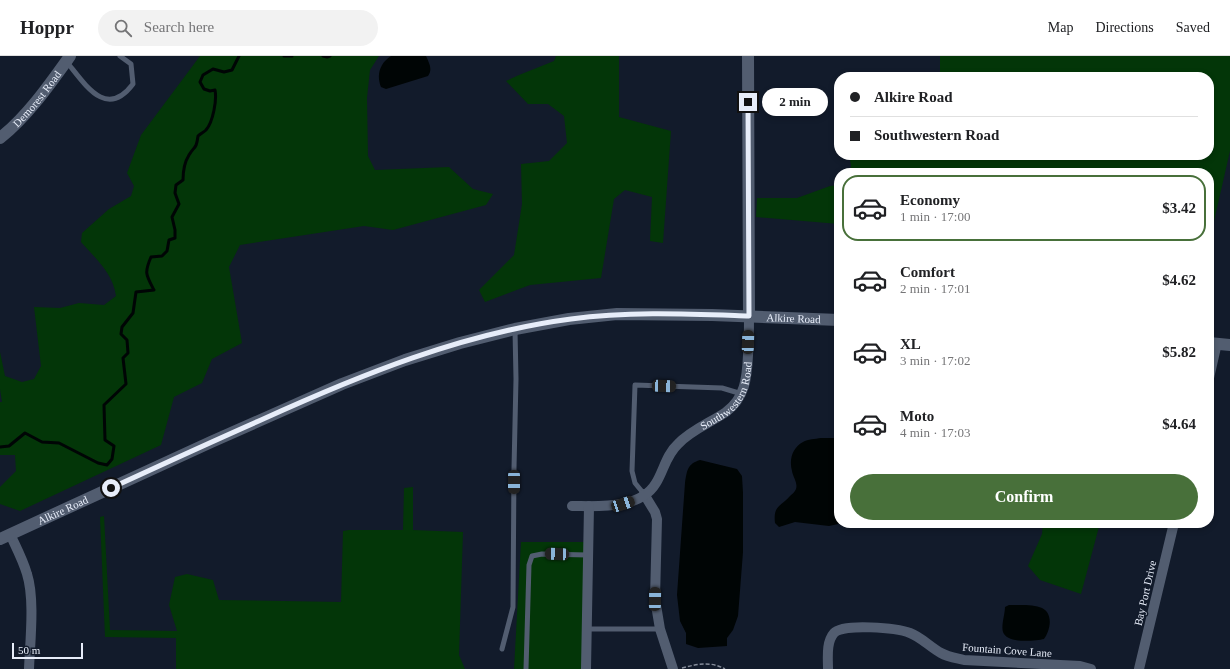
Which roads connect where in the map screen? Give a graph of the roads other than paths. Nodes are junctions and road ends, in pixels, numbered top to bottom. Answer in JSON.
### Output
{"nodes":[{"id":1,"x":120,"y":56,"type":"edge"},
{"id":2,"x":748,"y":56,"type":"edge"},
{"id":3,"x":68,"y":59,"type":"edge"},
{"id":4,"x":0,"y":138,"type":"edge"},
{"id":5,"x":749,"y":316,"type":"junction"},
{"id":6,"x":834,"y":320,"type":"edge"},
{"id":7,"x":515,"y":329,"type":"junction"},
{"id":8,"x":1214,"y":343,"type":"edge"},
{"id":9,"x":1230,"y":345,"type":"edge"},
{"id":10,"x":742,"y":394,"type":"junction"},
{"id":11,"x":644,"y":494,"type":"junction"},
{"id":12,"x":572,"y":506,"type":"dead end"},
{"id":13,"x":589,"y":506,"type":"junction"},
{"id":14,"x":1173,"y":528,"type":"edge"},
{"id":15,"x":5,"y":537,"type":"edge"},
{"id":16,"x":588,"y":555,"type":"junction"},
{"id":17,"x":587,"y":629,"type":"junction"},
{"id":18,"x":660,"y":629,"type":"junction"},
{"id":19,"x":502,"y":649,"type":"dead end"},
{"id":20,"x":964,"y":664,"type":"edge"},
{"id":21,"x":29,"y":669,"type":"edge"},
{"id":22,"x":526,"y":669,"type":"edge"},
{"id":23,"x":586,"y":669,"type":"edge"},
{"id":24,"x":673,"y":669,"type":"edge"},
{"id":25,"x":828,"y":669,"type":"edge"},
{"id":26,"x":1091,"y":669,"type":"edge"},
{"id":27,"x":1139,"y":669,"type":"edge"}],
"edges":[{"from":1,"to":3,"type":"lane"},
{"from":2,"to":5,"type":"main road","name":"Southwestern Road"},
{"from":3,"to":4,"type":"main road","name":"Demorest Road"},
{"from":5,"to":6,"type":"main road","name":"Alkire Road"},
{"from":5,"to":7,"type":"main road","name":"Alkire Road"},
{"from":5,"to":10,"type":"street","name":"Southwestern Road"},
{"from":7,"to":15,"type":"main road","name":"Alkire Road"},
{"from":7,"to":19,"type":"lane"},
{"from":8,"to":9,"type":"main road"},
{"from":10,"to":11,"type":"street","name":"Southwestern Road"},
{"from":10,"to":11,"type":"lane"},
{"from":11,"to":13,"type":"street","name":"Southwestern Road"},
{"from":11,"to":18,"type":"street"},
{"from":12,"to":13,"type":"street","name":"Southwestern Road"},
{"from":13,"to":16,"type":"street"},
{"from":14,"to":27,"type":"street","name":"Bay Port Drive"},
{"from":15,"to":21,"type":"street"},
{"from":16,"to":17,"type":"street"},
{"from":16,"to":22,"type":"lane"},
{"from":17,"to":18,"type":"lane"},
{"from":17,"to":23,"type":"street"},
{"from":18,"to":24,"type":"street"},
{"from":20,"to":25,"type":"street","name":"Fountain Cove Lane"},
{"from":20,"to":26,"type":"street","name":"Fountain Cove Lane"}]}
